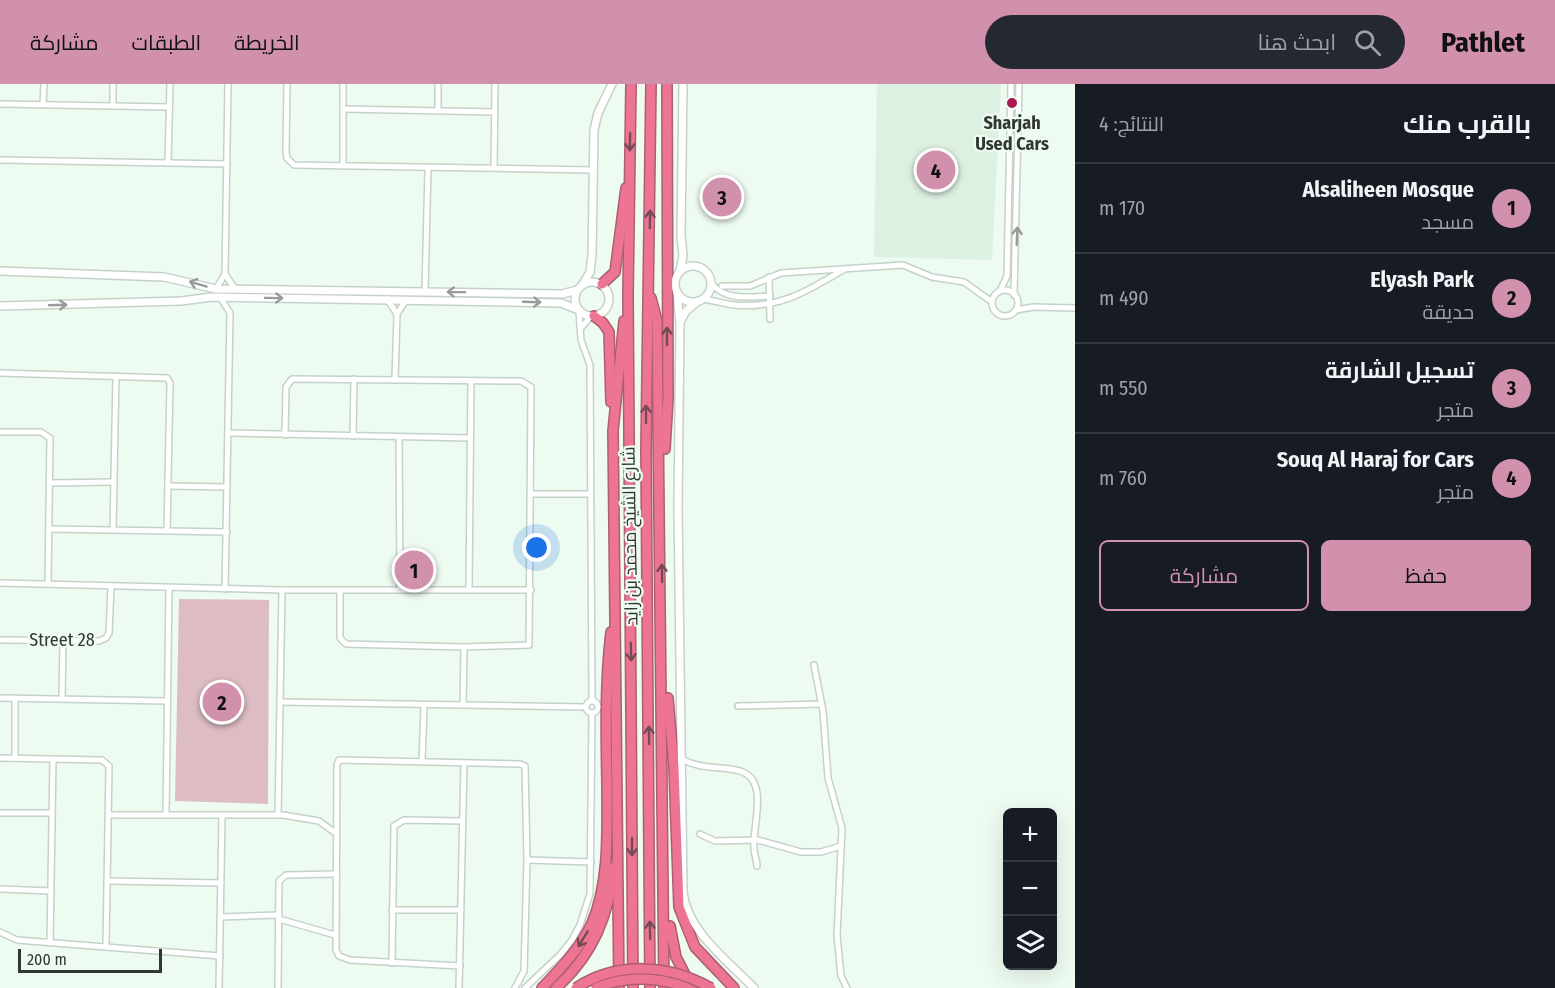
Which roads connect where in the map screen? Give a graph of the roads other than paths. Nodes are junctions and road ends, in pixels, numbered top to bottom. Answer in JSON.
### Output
{"nodes":[{"id":1,"x":44,"y":84,"type":"edge"},
{"id":2,"x":113,"y":84,"type":"edge"},
{"id":3,"x":170,"y":84,"type":"edge"},
{"id":4,"x":228,"y":84,"type":"edge"},
{"id":5,"x":286,"y":84,"type":"edge"},
{"id":6,"x":343,"y":84,"type":"edge"},
{"id":7,"x":438,"y":84,"type":"edge"},
{"id":8,"x":495,"y":84,"type":"edge"},
{"id":9,"x":612,"y":84,"type":"edge"},
{"id":10,"x":631,"y":84,"type":"edge"},
{"id":11,"x":651,"y":84,"type":"edge"},
{"id":12,"x":667,"y":84,"type":"edge"},
{"id":13,"x":683,"y":84,"type":"edge"},
{"id":14,"x":1011,"y":84,"type":"edge"},
{"id":15,"x":1019,"y":84,"type":"edge"},
{"id":16,"x":0,"y":104,"type":"edge"},
{"id":17,"x":43,"y":105,"type":"junction"},
{"id":18,"x":113,"y":106,"type":"junction"},
{"id":19,"x":169,"y":107,"type":"junction"},
{"id":20,"x":343,"y":109,"type":"junction"},
{"id":21,"x":438,"y":111,"type":"junction"},
{"id":22,"x":495,"y":112,"type":"junction"},
{"id":23,"x":0,"y":160,"type":"edge"},
{"id":24,"x":168,"y":163,"type":"junction"},
{"id":25,"x":226,"y":164,"type":"junction"},
{"id":26,"x":343,"y":166,"type":"junction"},
{"id":27,"x":428,"y":168,"type":"junction"},
{"id":28,"x":494,"y":168,"type":"junction"},
{"id":29,"x":593,"y":170,"type":"junction"},
{"id":30,"x":629,"y":177,"type":"junction"},
{"id":31,"x":683,"y":249,"type":"junction"},
{"id":32,"x":592,"y":258,"type":"junction"},
{"id":33,"x":696,"y":265,"type":"junction"},
{"id":34,"x":844,"y":269,"type":"junction"},
{"id":35,"x":0,"y":271,"type":"edge"},
{"id":36,"x":680,"y":271,"type":"junction"},
{"id":37,"x":225,"y":274,"type":"junction"},
{"id":38,"x":769,"y":277,"type":"junction"},
{"id":39,"x":583,"y":284,"type":"junction"},
{"id":40,"x":601,"y":284,"type":"junction"},
{"id":41,"x":712,"y":284,"type":"junction"},
{"id":42,"x":722,"y":286,"type":"dead end"},
{"id":43,"x":216,"y":289,"type":"junction"},
{"id":44,"x":235,"y":289,"type":"junction"},
{"id":45,"x":577,"y":290,"type":"junction"},
{"id":46,"x":426,"y":291,"type":"junction"},
{"id":47,"x":1000,"y":291,"type":"junction"},
{"id":48,"x":500,"y":292,"type":"junction"},
{"id":49,"x":677,"y":292,"type":"junction"},
{"id":50,"x":628,"y":295,"type":"junction"},
{"id":51,"x":1014,"y":295,"type":"junction"},
{"id":52,"x":650,"y":296,"type":"junction"},
{"id":53,"x":220,"y":297,"type":"junction"},
{"id":54,"x":240,"y":298,"type":"junction"},
{"id":55,"x":387,"y":299,"type":"junction"},
{"id":56,"x":407,"y":300,"type":"junction"},
{"id":57,"x":700,"y":300,"type":"junction"},
{"id":58,"x":770,"y":300,"type":"junction"},
{"id":59,"x":483,"y":301,"type":"junction"},
{"id":60,"x":992,"y":302,"type":"junction"},
{"id":61,"x":0,"y":306,"type":"edge"},
{"id":62,"x":1075,"y":308,"type":"edge"},
{"id":63,"x":579,"y":310,"type":"junction"},
{"id":64,"x":1016,"y":310,"type":"junction"},
{"id":65,"x":230,"y":313,"type":"junction"},
{"id":66,"x":397,"y":314,"type":"junction"},
{"id":67,"x":592,"y":316,"type":"junction"},
{"id":68,"x":770,"y":319,"type":"dead end"},
{"id":69,"x":680,"y":324,"type":"junction"},
{"id":70,"x":580,"y":329,"type":"junction"},
{"id":71,"x":0,"y":373,"type":"edge"},
{"id":72,"x":116,"y":376,"type":"junction"},
{"id":73,"x":354,"y":379,"type":"junction"},
{"id":74,"x":395,"y":379,"type":"junction"},
{"id":75,"x":471,"y":381,"type":"junction"},
{"id":76,"x":613,"y":431,"type":"junction"},
{"id":77,"x":0,"y":432,"type":"edge"},
{"id":78,"x":228,"y":434,"type":"junction"},
{"id":79,"x":285,"y":435,"type":"junction"},
{"id":80,"x":353,"y":436,"type":"junction"},
{"id":81,"x":399,"y":437,"type":"junction"},
{"id":82,"x":470,"y":438,"type":"junction"},
{"id":83,"x":660,"y":478,"type":"junction"},
{"id":84,"x":113,"y":482,"type":"junction"},
{"id":85,"x":50,"y":483,"type":"junction"},
{"id":86,"x":168,"y":486,"type":"junction"},
{"id":87,"x":227,"y":488,"type":"junction"},
{"id":88,"x":531,"y":494,"type":"junction"},
{"id":89,"x":589,"y":494,"type":"junction"},
{"id":90,"x":49,"y":529,"type":"junction"},
{"id":91,"x":113,"y":530,"type":"junction"},
{"id":92,"x":167,"y":531,"type":"junction"},
{"id":93,"x":227,"y":532,"type":"junction"},
{"id":94,"x":0,"y":583,"type":"edge"},
{"id":95,"x":48,"y":584,"type":"junction"},
{"id":96,"x":111,"y":586,"type":"junction"},
{"id":97,"x":169,"y":588,"type":"junction"},
{"id":98,"x":225,"y":589,"type":"junction"},
{"id":99,"x":400,"y":589,"type":"junction"},
{"id":100,"x":469,"y":589,"type":"junction"},
{"id":101,"x":282,"y":590,"type":"junction"},
{"id":102,"x":531,"y":590,"type":"junction"},
{"id":103,"x":340,"y":591,"type":"junction"},
{"id":104,"x":615,"y":612,"type":"junction"},
{"id":105,"x":0,"y":640,"type":"edge"},
{"id":106,"x":63,"y":641,"type":"junction"},
{"id":107,"x":464,"y":647,"type":"junction"},
{"id":108,"x":663,"y":658,"type":"junction"},
{"id":109,"x":814,"y":665,"type":"dead end"},
{"id":110,"x":0,"y":698,"type":"edge"},
{"id":111,"x":15,"y":698,"type":"junction"},
{"id":112,"x":62,"y":699,"type":"junction"},
{"id":113,"x":167,"y":701,"type":"junction"},
{"id":114,"x":592,"y":701,"type":"junction"},
{"id":115,"x":280,"y":702,"type":"junction"},
{"id":116,"x":822,"y":704,"type":"junction"},
{"id":117,"x":424,"y":705,"type":"junction"},
{"id":118,"x":464,"y":705,"type":"junction"},
{"id":119,"x":738,"y":706,"type":"dead end"},
{"id":120,"x":585,"y":707,"type":"junction"},
{"id":121,"x":592,"y":713,"type":"junction"},
{"id":122,"x":0,"y":758,"type":"edge"},
{"id":123,"x":15,"y":758,"type":"junction"},
{"id":124,"x":681,"y":759,"type":"junction"},
{"id":125,"x":53,"y":760,"type":"junction"},
{"id":126,"x":422,"y":761,"type":"junction"},
{"id":127,"x":464,"y":763,"type":"junction"},
{"id":128,"x":0,"y":813,"type":"edge"},
{"id":129,"x":52,"y":813,"type":"junction"},
{"id":130,"x":166,"y":814,"type":"junction"},
{"id":131,"x":109,"y":815,"type":"junction"},
{"id":132,"x":222,"y":815,"type":"junction"},
{"id":133,"x":278,"y":815,"type":"junction"},
{"id":134,"x":462,"y":821,"type":"junction"},
{"id":135,"x":618,"y":829,"type":"junction"},
{"id":136,"x":334,"y":833,"type":"junction"},
{"id":137,"x":700,"y":834,"type":"dead end"},
{"id":138,"x":754,"y":839,"type":"junction"},
{"id":139,"x":842,"y":846,"type":"junction"},
{"id":140,"x":527,"y":860,"type":"junction"},
{"id":141,"x":591,"y":862,"type":"junction"},
{"id":142,"x":665,"y":865,"type":"junction"},
{"id":143,"x":756,"y":866,"type":"dead end"},
{"id":144,"x":335,"y":874,"type":"junction"},
{"id":145,"x":108,"y":881,"type":"junction"},
{"id":146,"x":221,"y":883,"type":"junction"},
{"id":147,"x":0,"y":889,"type":"edge"},
{"id":148,"x":51,"y":891,"type":"junction"},
{"id":149,"x":392,"y":910,"type":"junction"},
{"id":150,"x":461,"y":910,"type":"junction"},
{"id":151,"x":221,"y":917,"type":"junction"},
{"id":152,"x":279,"y":917,"type":"junction"},
{"id":153,"x":0,"y":932,"type":"edge"},
{"id":154,"x":335,"y":935,"type":"junction"},
{"id":155,"x":50,"y":943,"type":"junction"},
{"id":156,"x":106,"y":947,"type":"junction"},
{"id":157,"x":220,"y":956,"type":"junction"},
{"id":158,"x":392,"y":963,"type":"junction"},
{"id":159,"x":460,"y":966,"type":"junction"},
{"id":160,"x":559,"y":985,"type":"edge"},
{"id":161,"x":219,"y":988,"type":"edge"},
{"id":162,"x":278,"y":988,"type":"edge"},
{"id":163,"x":459,"y":988,"type":"edge"},
{"id":164,"x":515,"y":988,"type":"edge"},
{"id":165,"x":525,"y":988,"type":"edge"},
{"id":166,"x":542,"y":988,"type":"edge"},
{"id":167,"x":576,"y":988,"type":"edge"},
{"id":168,"x":596,"y":988,"type":"edge"},
{"id":169,"x":619,"y":988,"type":"edge"},
{"id":170,"x":633,"y":988,"type":"edge"},
{"id":171,"x":650,"y":988,"type":"edge"},
{"id":172,"x":664,"y":988,"type":"edge"},
{"id":173,"x":687,"y":988,"type":"edge"},
{"id":174,"x":692,"y":988,"type":"edge"},
{"id":175,"x":711,"y":988,"type":"edge"},
{"id":176,"x":734,"y":988,"type":"edge"},
{"id":177,"x":754,"y":988,"type":"edge"},
{"id":178,"x":847,"y":988,"type":"edge"}],
"edges":[{"from":1,"to":17,"type":"street"},
{"from":2,"to":18,"type":"street"},
{"from":3,"to":19,"type":"street"},
{"from":4,"to":25,"type":"street"},
{"from":5,"to":26,"type":"street"},
{"from":6,"to":20,"type":"street"},
{"from":7,"to":21,"type":"street"},
{"from":8,"to":22,"type":"street"},
{"from":9,"to":29,"type":"main road"},
{"from":10,"to":30,"type":"highway","name":"شارع الشيخ محمد بن زايد","one_way":true},
{"from":52,"to":11,"type":"highway","name":"شارع الشيخ محمد بن زايد","one_way":true},
{"from":83,"to":12,"type":"highway","one_way":true},
{"from":13,"to":31,"type":"main road"},
{"from":14,"to":47,"type":"street"},
{"from":51,"to":15,"type":"street","one_way":true},
{"from":16,"to":17,"type":"street"},
{"from":17,"to":18,"type":"street"},
{"from":18,"to":19,"type":"street"},
{"from":19,"to":24,"type":"street"},
{"from":20,"to":21,"type":"street"},
{"from":20,"to":26,"type":"street"},
{"from":21,"to":22,"type":"street"},
{"from":22,"to":28,"type":"street"},
{"from":23,"to":24,"type":"street"},
{"from":24,"to":25,"type":"street"},
{"from":25,"to":37,"type":"street"},
{"from":26,"to":27,"type":"street"},
{"from":27,"to":28,"type":"street"},
{"from":27,"to":46,"type":"street"},
{"from":28,"to":29,"type":"street"},
{"from":29,"to":32,"type":"main road"},
{"from":30,"to":40,"type":"highway"},
{"from":30,"to":50,"type":"highway","name":"شارع الشيخ محمد بن زايد"},
{"from":31,"to":33,"type":"main road"},
{"from":31,"to":36,"type":"main road"},
{"from":32,"to":39,"type":"main road"},
{"from":32,"to":40,"type":"main road"},
{"from":33,"to":36,"type":"main road"},
{"from":33,"to":41,"type":"main road"},
{"from":34,"to":38,"type":"street"},
{"from":34,"to":58,"type":"street"},
{"from":34,"to":60,"type":"street"},
{"from":43,"to":35,"type":"main road","one_way":true},
{"from":36,"to":49,"type":"main road"},
{"from":37,"to":43,"type":"street"},
{"from":37,"to":44,"type":"street"},
{"from":38,"to":42,"type":"street"},
{"from":38,"to":58,"type":"street"},
{"from":39,"to":40,"type":"main road"},
{"from":39,"to":45,"type":"main road"},
{"from":40,"to":67,"type":"main road"},
{"from":41,"to":57,"type":"main road"},
{"from":41,"to":58,"type":"street"},
{"from":43,"to":44,"type":"main road"},
{"from":44,"to":46,"type":"main road"},
{"from":45,"to":48,"type":"main road"},
{"from":45,"to":63,"type":"main road"},
{"from":48,"to":46,"type":"main road","one_way":true},
{"from":47,"to":51,"type":"street"},
{"from":47,"to":60,"type":"street"},
{"from":48,"to":59,"type":"main road"},
{"from":49,"to":57,"type":"main road"},
{"from":49,"to":69,"type":"main road"},
{"from":50,"to":76,"type":"highway"},
{"from":50,"to":170,"type":"highway","name":"شارع الشيخ محمد بن زايد","one_way":true},
{"from":51,"to":64,"type":"street"},
{"from":52,"to":83,"type":"highway"},
{"from":171,"to":52,"type":"highway","name":"شارع الشيخ محمد بن زايد","one_way":true},
{"from":53,"to":54,"type":"main road"},
{"from":61,"to":53,"type":"main road","one_way":true},
{"from":53,"to":65,"type":"street"},
{"from":54,"to":55,"type":"main road","one_way":true},
{"from":54,"to":65,"type":"street"},
{"from":55,"to":56,"type":"main road"},
{"from":55,"to":66,"type":"street"},
{"from":56,"to":59,"type":"main road"},
{"from":56,"to":66,"type":"street"},
{"from":57,"to":58,"type":"street"},
{"from":57,"to":69,"type":"main road"},
{"from":58,"to":68,"type":"street"},
{"from":59,"to":63,"type":"main road","one_way":true},
{"from":60,"to":64,"type":"street"},
{"from":62,"to":64,"type":"street"},
{"from":63,"to":67,"type":"main road"},
{"from":63,"to":70,"type":"street"},
{"from":65,"to":78,"type":"street"},
{"from":66,"to":74,"type":"street"},
{"from":67,"to":70,"type":"street"},
{"from":67,"to":76,"type":"highway"},
{"from":69,"to":124,"type":"main road"},
{"from":70,"to":89,"type":"street"},
{"from":71,"to":72,"type":"street"},
{"from":72,"to":84,"type":"street"},
{"from":72,"to":86,"type":"street"},
{"from":73,"to":74,"type":"street"},
{"from":73,"to":79,"type":"street"},
{"from":73,"to":80,"type":"street"},
{"from":74,"to":75,"type":"street"},
{"from":75,"to":82,"type":"street"},
{"from":75,"to":88,"type":"street"},
{"from":76,"to":104,"type":"highway"},
{"from":77,"to":85,"type":"street"},
{"from":78,"to":79,"type":"street"},
{"from":78,"to":87,"type":"street"},
{"from":79,"to":80,"type":"street"},
{"from":80,"to":81,"type":"street"},
{"from":81,"to":82,"type":"street"},
{"from":81,"to":99,"type":"street"},
{"from":82,"to":100,"type":"street"},
{"from":108,"to":83,"type":"highway","one_way":true},
{"from":84,"to":85,"type":"street"},
{"from":84,"to":91,"type":"street"},
{"from":85,"to":90,"type":"street"},
{"from":86,"to":87,"type":"street"},
{"from":86,"to":92,"type":"street"},
{"from":87,"to":93,"type":"street"},
{"from":88,"to":89,"type":"street"},
{"from":88,"to":102,"type":"street"},
{"from":89,"to":114,"type":"street"},
{"from":90,"to":91,"type":"street"},
{"from":90,"to":95,"type":"street"},
{"from":91,"to":92,"type":"street"},
{"from":92,"to":93,"type":"street"},
{"from":93,"to":98,"type":"street"},
{"from":94,"to":95,"type":"street"},
{"from":95,"to":96,"type":"street"},
{"from":96,"to":97,"type":"street"},
{"from":96,"to":106,"type":"street","name":"Street 28"},
{"from":97,"to":98,"type":"street"},
{"from":97,"to":113,"type":"street"},
{"from":98,"to":101,"type":"street"},
{"from":99,"to":100,"type":"street"},
{"from":99,"to":103,"type":"street"},
{"from":100,"to":102,"type":"street"},
{"from":101,"to":103,"type":"street"},
{"from":101,"to":115,"type":"street"},
{"from":102,"to":107,"type":"street"},
{"from":103,"to":107,"type":"street"},
{"from":104,"to":135,"type":"highway"},
{"from":104,"to":166,"type":"highway","one_way":true},
{"from":105,"to":106,"type":"street","name":"Street 28"},
{"from":106,"to":112,"type":"street"},
{"from":107,"to":118,"type":"street"},
{"from":108,"to":142,"type":"highway"},
{"from":108,"to":176,"type":"highway"},
{"from":109,"to":116,"type":"street"},
{"from":110,"to":111,"type":"street"},
{"from":111,"to":112,"type":"street"},
{"from":111,"to":123,"type":"street"},
{"from":112,"to":113,"type":"street"},
{"from":113,"to":130,"type":"street"},
{"from":114,"to":120,"type":"street"},
{"from":114,"to":121,"type":"street"},
{"from":115,"to":117,"type":"street"},
{"from":115,"to":133,"type":"street"},
{"from":116,"to":119,"type":"street"},
{"from":116,"to":139,"type":"street"},
{"from":117,"to":118,"type":"street"},
{"from":117,"to":126,"type":"street"},
{"from":118,"to":120,"type":"street"},
{"from":120,"to":121,"type":"street"},
{"from":121,"to":141,"type":"street"},
{"from":122,"to":123,"type":"street"},
{"from":123,"to":125,"type":"street"},
{"from":124,"to":138,"type":"street"},
{"from":124,"to":177,"type":"main road"},
{"from":125,"to":129,"type":"street"},
{"from":125,"to":131,"type":"street"},
{"from":126,"to":127,"type":"street"},
{"from":126,"to":136,"type":"street"},
{"from":127,"to":134,"type":"street"},
{"from":127,"to":140,"type":"street"},
{"from":128,"to":129,"type":"street"},
{"from":129,"to":148,"type":"street"},
{"from":130,"to":131,"type":"street"},
{"from":130,"to":132,"type":"street"},
{"from":131,"to":145,"type":"street"},
{"from":132,"to":133,"type":"street"},
{"from":132,"to":146,"type":"street"},
{"from":133,"to":136,"type":"street"},
{"from":134,"to":149,"type":"street"},
{"from":134,"to":150,"type":"street"},
{"from":135,"to":160,"type":"highway"},
{"from":135,"to":169,"type":"highway"},
{"from":136,"to":144,"type":"street"},
{"from":137,"to":138,"type":"street"},
{"from":138,"to":139,"type":"street"},
{"from":138,"to":143,"type":"street"},
{"from":139,"to":178,"type":"street"},
{"from":140,"to":141,"type":"street"},
{"from":140,"to":164,"type":"street"},
{"from":141,"to":165,"type":"street"},
{"from":142,"to":172,"type":"highway"},
{"from":142,"to":174,"type":"highway"},
{"from":144,"to":152,"type":"street"},
{"from":144,"to":154,"type":"street"},
{"from":145,"to":146,"type":"street"},
{"from":145,"to":156,"type":"street"},
{"from":146,"to":151,"type":"street"},
{"from":147,"to":148,"type":"street"},
{"from":148,"to":155,"type":"street"},
{"from":149,"to":150,"type":"street"},
{"from":149,"to":158,"type":"street"},
{"from":150,"to":159,"type":"street"},
{"from":151,"to":152,"type":"street"},
{"from":151,"to":157,"type":"street"},
{"from":152,"to":154,"type":"street"},
{"from":152,"to":162,"type":"street"},
{"from":153,"to":155,"type":"street"},
{"from":154,"to":158,"type":"street"},
{"from":155,"to":156,"type":"street"},
{"from":156,"to":157,"type":"street"},
{"from":157,"to":161,"type":"street"},
{"from":158,"to":159,"type":"street"},
{"from":159,"to":163,"type":"street"},
{"from":167,"to":175,"type":"highway","bridge":true},
{"from":168,"to":173,"type":"highway","bridge":true}]}
